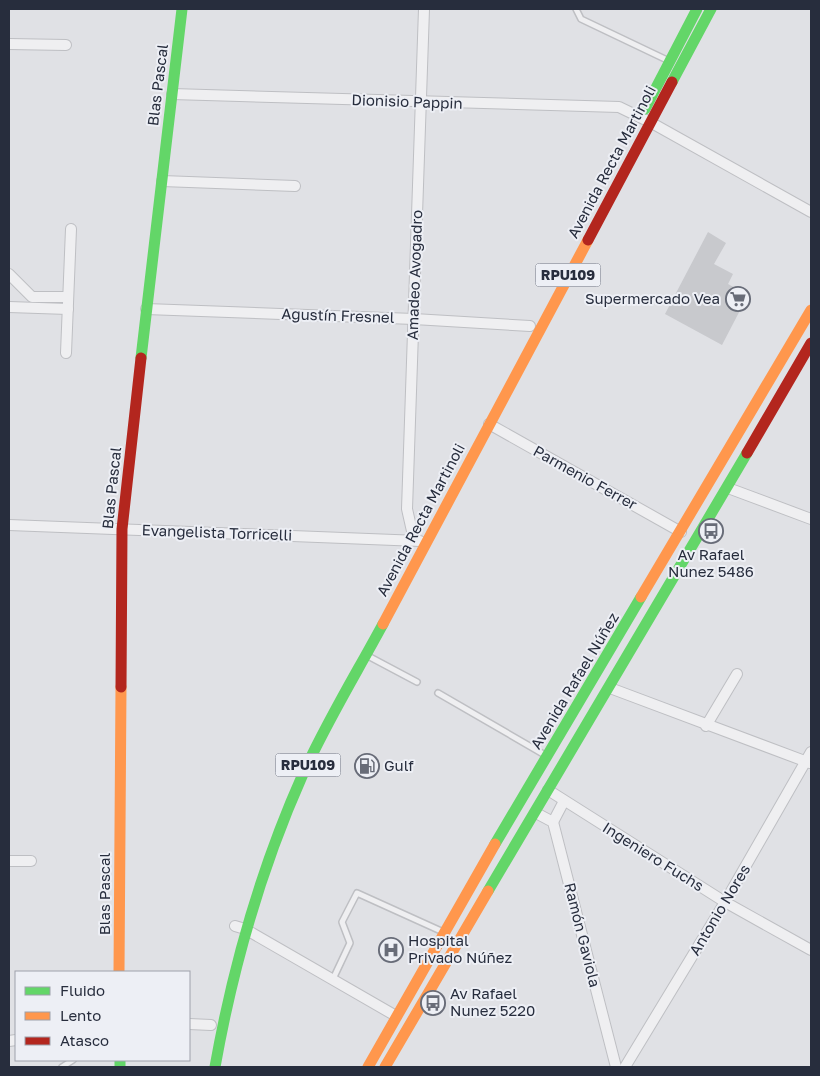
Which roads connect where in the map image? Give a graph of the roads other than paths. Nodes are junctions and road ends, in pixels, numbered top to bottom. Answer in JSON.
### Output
{"nodes":[{"id":1,"x":182,"y":9,"type":"edge"},
{"id":2,"x":424,"y":9,"type":"edge"},
{"id":3,"x":576,"y":9,"type":"edge"},
{"id":4,"x":697,"y":9,"type":"edge"},
{"id":5,"x":711,"y":9,"type":"edge"},
{"id":6,"x":9,"y":44,"type":"edge"},
{"id":7,"x":66,"y":46,"type":"dead end"},
{"id":8,"x":669,"y":62,"type":"junction"},
{"id":9,"x":172,"y":94,"type":"junction"},
{"id":10,"x":421,"y":102,"type":"junction"},
{"id":11,"x":646,"y":119,"type":"junction"},
{"id":12,"x":162,"y":182,"type":"junction"},
{"id":13,"x":295,"y":186,"type":"dead end"},
{"id":14,"x":811,"y":212,"type":"edge"},
{"id":15,"x":71,"y":229,"type":"dead end"},
{"id":16,"x":9,"y":274,"type":"edge"},
{"id":17,"x":32,"y":296,"type":"junction"},
{"id":18,"x":68,"y":297,"type":"junction"},
{"id":19,"x":9,"y":307,"type":"edge"},
{"id":20,"x":32,"y":308,"type":"junction"},
{"id":21,"x":68,"y":309,"type":"junction"},
{"id":22,"x":146,"y":309,"type":"junction"},
{"id":23,"x":811,"y":310,"type":"edge"},
{"id":24,"x":414,"y":319,"type":"junction"},
{"id":25,"x":530,"y":326,"type":"junction"},
{"id":26,"x":811,"y":343,"type":"edge"},
{"id":27,"x":66,"y":353,"type":"dead end"},
{"id":28,"x":489,"y":424,"type":"junction"},
{"id":29,"x":728,"y":488,"type":"junction"},
{"id":30,"x":438,"y":495,"type":"dead end"},
{"id":31,"x":811,"y":519,"type":"edge"},
{"id":32,"x":9,"y":525,"type":"edge"},
{"id":33,"x":421,"y":526,"type":"dead end"},
{"id":34,"x":122,"y":529,"type":"junction"},
{"id":35,"x":681,"y":532,"type":"junction"},
{"id":36,"x":420,"y":541,"type":"junction"},
{"id":37,"x":365,"y":655,"type":"junction"},
{"id":38,"x":737,"y":674,"type":"dead end"},
{"id":39,"x":417,"y":682,"type":"dead end"},
{"id":40,"x":610,"y":688,"type":"junction"},
{"id":41,"x":438,"y":693,"type":"dead end"},
{"id":42,"x":582,"y":699,"type":"junction"},
{"id":43,"x":706,"y":726,"type":"junction"},
{"id":44,"x":548,"y":756,"type":"junction"},
{"id":45,"x":809,"y":759,"type":"edge"},
{"id":46,"x":548,"y":790,"type":"junction"},
{"id":47,"x":564,"y":801,"type":"junction"},
{"id":48,"x":536,"y":813,"type":"junction"},
{"id":49,"x":512,"y":818,"type":"junction"},
{"id":50,"x":553,"y":822,"type":"junction"},
{"id":51,"x":9,"y":861,"type":"edge"},
{"id":52,"x":31,"y":861,"type":"dead end"},
{"id":53,"x":246,"y":891,"type":"dead end"},
{"id":54,"x":725,"y":902,"type":"junction"},
{"id":55,"x":237,"y":927,"type":"junction"},
{"id":56,"x":443,"y":932,"type":"junction"},
{"id":57,"x":811,"y":950,"type":"edge"},
{"id":58,"x":120,"y":971,"type":"edge"},
{"id":59,"x":332,"y":980,"type":"junction"},
{"id":60,"x":216,"y":999,"type":"dead end"},
{"id":61,"x":396,"y":1016,"type":"junction"},
{"id":62,"x":190,"y":1024,"type":"edge"},
{"id":63,"x":211,"y":1025,"type":"junction"},
{"id":64,"x":204,"y":1067,"type":"edge"},
{"id":65,"x":215,"y":1067,"type":"edge"},
{"id":66,"x":368,"y":1067,"type":"edge"},
{"id":67,"x":385,"y":1067,"type":"edge"},
{"id":68,"x":616,"y":1067,"type":"edge"},
{"id":69,"x":626,"y":1067,"type":"edge"}],
"edges":[{"from":1,"to":9,"type":"main road","name":"Blas Pascal"},
{"from":2,"to":10,"type":"street","name":"Amadeo Avogadro"},
{"from":3,"to":8,"type":"lane"},
{"from":4,"to":8,"type":"main road","name":"Avenida Recta Martinoli","number":"RPU109"},
{"from":5,"to":11,"type":"main road","name":"Avenida Recta Martinoli","number":"RPU109"},
{"from":6,"to":7,"type":"street"},
{"from":8,"to":11,"type":"main road","name":"Avenida Recta Martinoli","number":"RPU109"},
{"from":9,"to":10,"type":"street","name":"Dionisio Pappin"},
{"from":9,"to":12,"type":"main road","name":"Blas Pascal"},
{"from":10,"to":11,"type":"street","name":"Dionisio Pappin"},
{"from":10,"to":24,"type":"street","name":"Amadeo Avogadro"},
{"from":11,"to":14,"type":"street","name":"Dionisio Pappin"},
{"from":11,"to":25,"type":"main road","name":"Avenida Recta Martinoli","number":"RPU109"},
{"from":11,"to":28,"type":"main road","name":"Avenida Recta Martinoli","number":"RPU109"},
{"from":12,"to":13,"type":"street"},
{"from":12,"to":22,"type":"main road","name":"Blas Pascal"},
{"from":15,"to":18,"type":"street"},
{"from":16,"to":17,"type":"street"},
{"from":17,"to":18,"type":"street"},
{"from":17,"to":20,"type":"street"},
{"from":18,"to":21,"type":"street"},
{"from":19,"to":20,"type":"street"},
{"from":20,"to":21,"type":"street"},
{"from":21,"to":27,"type":"street"},
{"from":22,"to":24,"type":"street","name":"Agustín Fresnel"},
{"from":22,"to":34,"type":"main road","name":"Blas Pascal"},
{"from":23,"to":35,"type":"main road","name":"Avenida Rafael Núñez"},
{"from":24,"to":25,"type":"street","name":"Agustín Fresnel"},
{"from":24,"to":36,"type":"street","name":"Amadeo Avogadro"},
{"from":25,"to":30,"type":"main road","name":"Avenida Recta Martinoli","number":"RPU109"},
{"from":26,"to":29,"type":"main road"},
{"from":28,"to":35,"type":"street","name":"Parmenio Ferrer"},
{"from":28,"to":36,"type":"main road","name":"Avenida Recta Martinoli","number":"RPU109"},
{"from":29,"to":31,"type":"street"},
{"from":29,"to":40,"type":"main road"},
{"from":32,"to":34,"type":"street","name":"Evangelista Torricelli"},
{"from":33,"to":36,"type":"main road","name":"Avenida Recta Martinoli","number":"RPU109"},
{"from":34,"to":36,"type":"street","name":"Evangelista Torricelli"},
{"from":34,"to":58,"type":"main road","name":"Blas Pascal"},
{"from":35,"to":42,"type":"main road","name":"Avenida Rafael Núñez"},
{"from":36,"to":37,"type":"main road","name":"Avenida Recta Martinoli","number":"RPU109"},
{"from":36,"to":53,"type":"main road","name":"Avenida Recta Martinoli","number":"RPU109"},
{"from":37,"to":39,"type":"lane"},
{"from":37,"to":55,"type":"main road","name":"Avenida Recta Martinoli","number":"RPU109"},
{"from":38,"to":43,"type":"street"},
{"from":40,"to":43,"type":"street"},
{"from":40,"to":46,"type":"main road"},
{"from":41,"to":44,"type":"lane"},
{"from":42,"to":44,"type":"main road","name":"Avenida Rafael Núñez"},
{"from":42,"to":46,"type":"main road"},
{"from":43,"to":45,"type":"street"},
{"from":44,"to":49,"type":"main road","name":"Avenida Rafael Núñez"},
{"from":45,"to":54,"type":"street","name":"Antonio Nores"},
{"from":46,"to":47,"type":"street","name":"Ingeniero Fuchs"},
{"from":46,"to":48,"type":"main road"},
{"from":47,"to":50,"type":"street"},
{"from":47,"to":54,"type":"street","name":"Ingeniero Fuchs"},
{"from":48,"to":49,"type":"main road"},
{"from":48,"to":50,"type":"street"},
{"from":48,"to":67,"type":"main road"},
{"from":49,"to":56,"type":"main road","name":"Avenida Rafael Núñez"},
{"from":50,"to":68,"type":"street","name":"Ramón Gaviola"},
{"from":51,"to":52,"type":"street"},
{"from":54,"to":57,"type":"street","name":"Ingeniero Fuchs"},
{"from":54,"to":69,"type":"street","name":"Antonio Nores"},
{"from":55,"to":59,"type":"street"},
{"from":55,"to":65,"type":"main road","name":"Avenida Recta Martinoli","number":"RPU109"},
{"from":56,"to":59,"type":"lane"},
{"from":56,"to":61,"type":"main road","name":"Avenida Rafael Núñez"},
{"from":59,"to":61,"type":"street"},
{"from":60,"to":63,"type":"main road"},
{"from":61,"to":66,"type":"main road","name":"Avenida Rafael Núñez"},
{"from":62,"to":63,"type":"street"},
{"from":63,"to":64,"type":"main road"}]}
